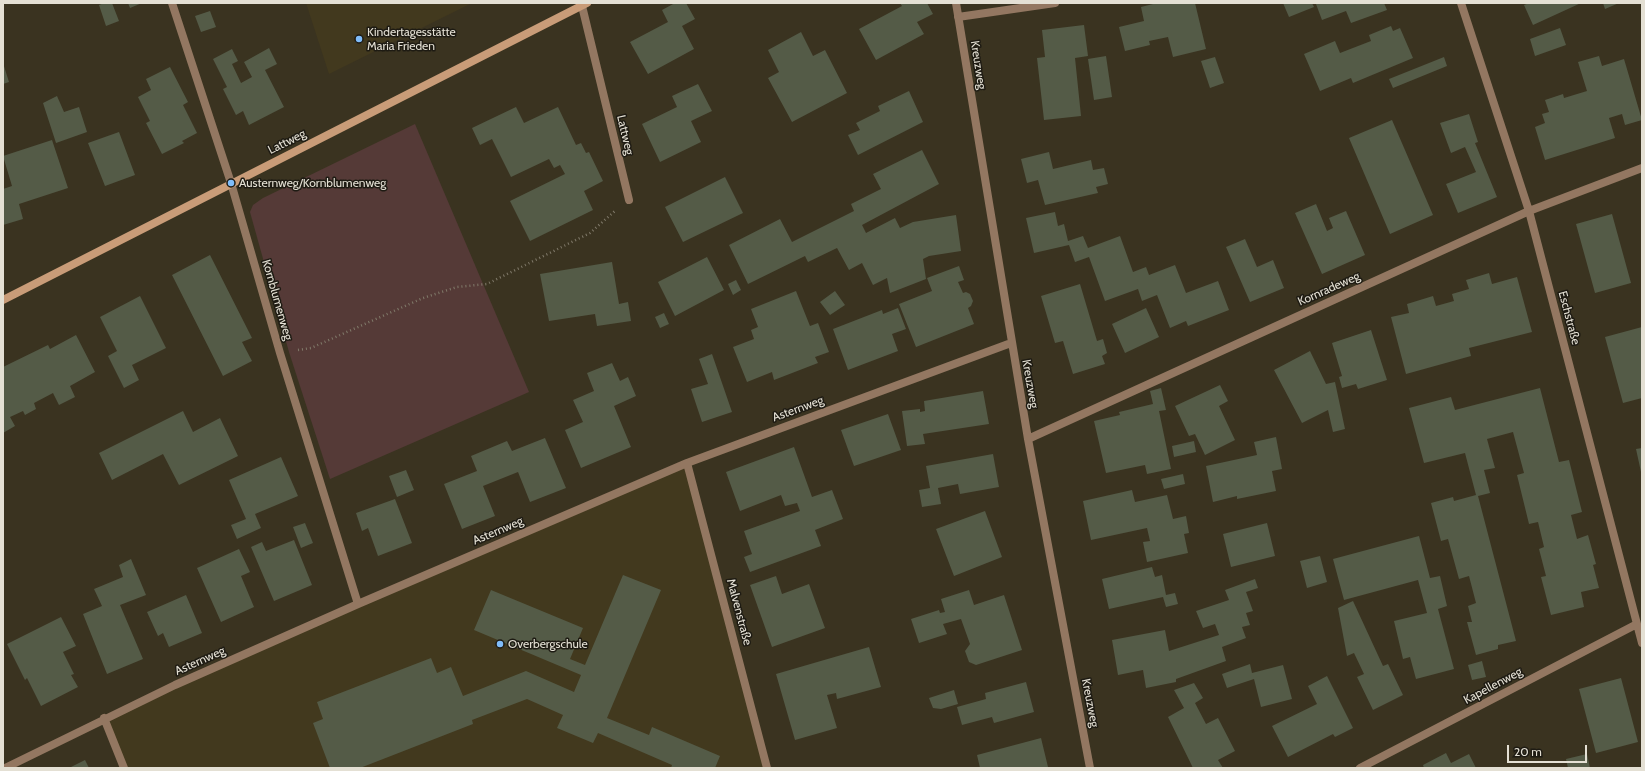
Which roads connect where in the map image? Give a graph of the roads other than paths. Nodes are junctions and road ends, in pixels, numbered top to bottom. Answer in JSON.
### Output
{"nodes":[{"id":1,"x":172,"y":3,"type":"edge"},
{"id":2,"x":956,"y":3,"type":"edge"},
{"id":3,"x":1055,"y":3,"type":"edge"},
{"id":4,"x":1461,"y":3,"type":"edge"},
{"id":5,"x":585,"y":4,"type":"edge"},
{"id":6,"x":958,"y":17,"type":"junction"},
{"id":7,"x":1642,"y":168,"type":"edge"},
{"id":8,"x":232,"y":183,"type":"junction"},
{"id":9,"x":629,"y":200,"type":"road end"},
{"id":10,"x":1529,"y":211,"type":"junction"},
{"id":11,"x":3,"y":300,"type":"edge"},
{"id":12,"x":1011,"y":343,"type":"junction"},
{"id":13,"x":1028,"y":439,"type":"junction"},
{"id":14,"x":687,"y":463,"type":"junction"},
{"id":15,"x":358,"y":604,"type":"junction"},
{"id":16,"x":1637,"y":624,"type":"junction"},
{"id":17,"x":1642,"y":643,"type":"edge"},
{"id":18,"x":104,"y":718,"type":"junction"},
{"id":19,"x":5,"y":768,"type":"edge"},
{"id":20,"x":124,"y":768,"type":"edge"},
{"id":21,"x":767,"y":768,"type":"edge"},
{"id":22,"x":1090,"y":768,"type":"edge"},
{"id":23,"x":1360,"y":768,"type":"edge"}],
"edges":[{"from":1,"to":8,"type":"street","name":"Kornblumenweg"},
{"from":2,"to":6,"type":"street","name":"Kreuzweg"},
{"from":3,"to":6,"type":"street"},
{"from":4,"to":10,"type":"street","name":"Eschstraße"},
{"from":5,"to":8,"type":"street","name":"Lattweg"},
{"from":5,"to":9,"type":"street","name":"Lattweg"},
{"from":6,"to":12,"type":"street","name":"Kreuzweg"},
{"from":7,"to":10,"type":"street","name":"Kornradeweg"},
{"from":8,"to":11,"type":"street","name":"Lattweg"},
{"from":8,"to":15,"type":"street","name":"Kornblumenweg"},
{"from":10,"to":13,"type":"street","name":"Kornradeweg"},
{"from":10,"to":16,"type":"street","name":"Eschstraße"},
{"from":12,"to":13,"type":"street","name":"Kreuzweg"},
{"from":12,"to":14,"type":"street","name":"Asternweg"},
{"from":13,"to":22,"type":"street","name":"Kreuzweg"},
{"from":14,"to":15,"type":"street","name":"Asternweg"},
{"from":14,"to":21,"type":"street","name":"Malvenstraße"},
{"from":15,"to":18,"type":"street","name":"Asternweg"},
{"from":16,"to":17,"type":"street","name":"Eschstraße"},
{"from":16,"to":23,"type":"street","name":"Kapellenweg"},
{"from":18,"to":19,"type":"street","name":"Asternweg"},
{"from":18,"to":20,"type":"street"}]}
